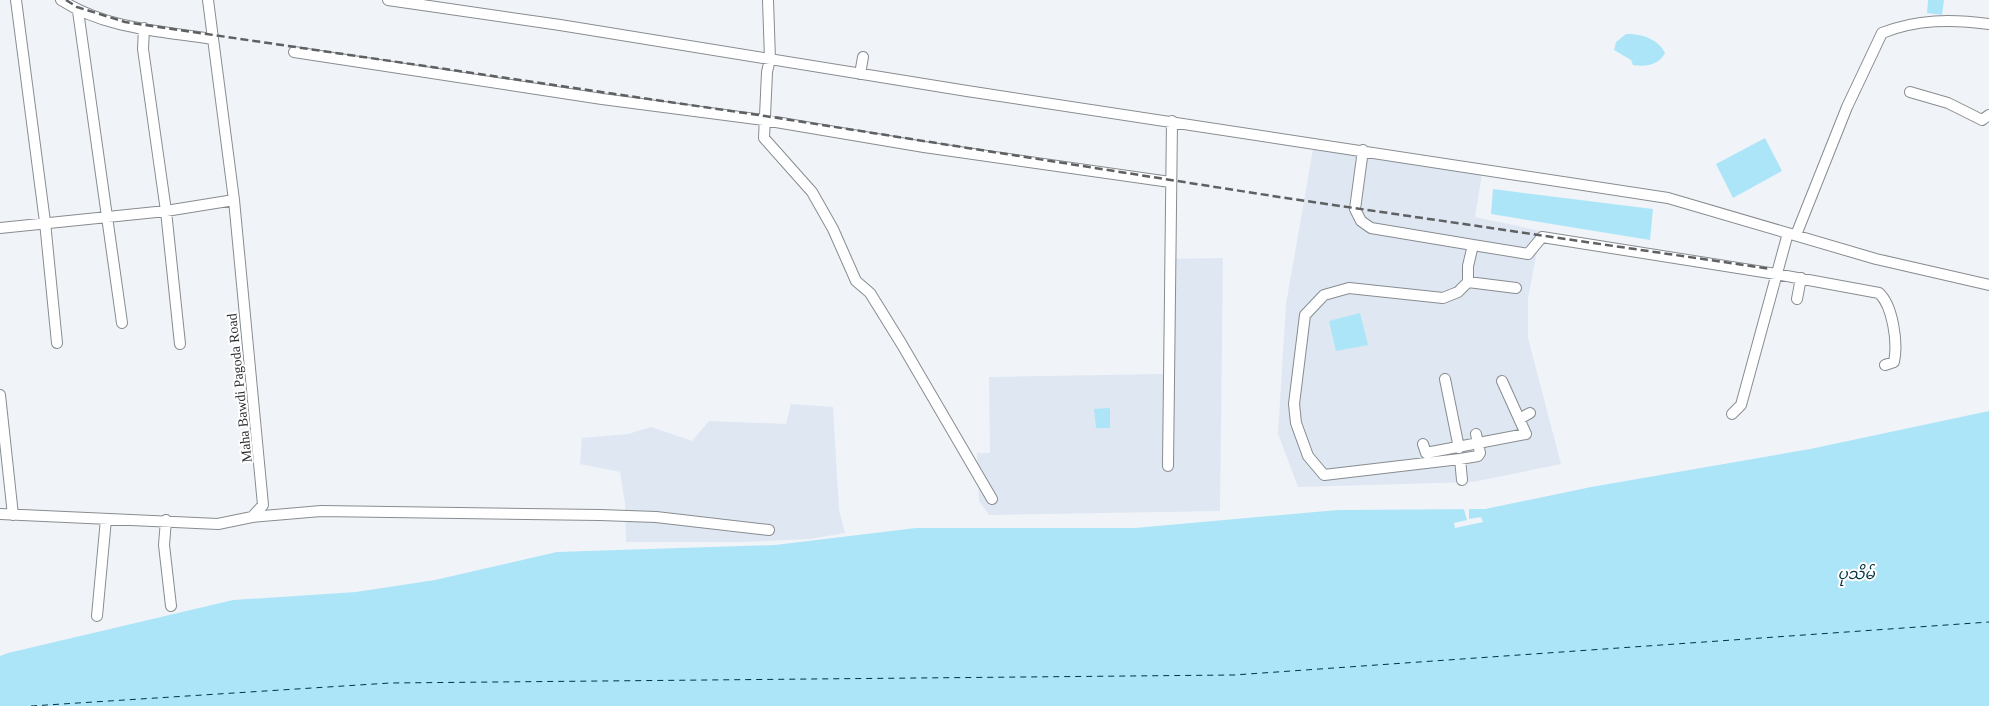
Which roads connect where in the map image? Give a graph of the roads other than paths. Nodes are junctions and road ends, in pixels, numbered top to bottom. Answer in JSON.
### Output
{"nodes":[{"id":1,"x":16,"y":0,"type":"edge"},
{"id":2,"x":61,"y":0,"type":"edge"},
{"id":3,"x":208,"y":0,"type":"edge"},
{"id":4,"x":388,"y":0,"type":"edge"},
{"id":5,"x":768,"y":0,"type":"edge"},
{"id":6,"x":78,"y":11,"type":"junction"},
{"id":7,"x":1989,"y":24,"type":"edge"},
{"id":8,"x":144,"y":28,"type":"junction"},
{"id":9,"x":212,"y":39,"type":"junction"},
{"id":10,"x":294,"y":52,"type":"dead end"},
{"id":11,"x":863,"y":56,"type":"dead end"},
{"id":12,"x":770,"y":59,"type":"junction"},
{"id":13,"x":860,"y":74,"type":"junction"},
{"id":14,"x":1910,"y":92,"type":"dead end"},
{"id":15,"x":1989,"y":115,"type":"edge"},
{"id":16,"x":764,"y":120,"type":"junction"},
{"id":17,"x":1172,"y":121,"type":"junction"},
{"id":18,"x":1363,"y":150,"type":"junction"},
{"id":19,"x":1170,"y":182,"type":"junction"},
{"id":20,"x":234,"y":200,"type":"junction"},
{"id":21,"x":166,"y":211,"type":"junction"},
{"id":22,"x":106,"y":218,"type":"junction"},
{"id":23,"x":44,"y":222,"type":"junction"},
{"id":24,"x":0,"y":228,"type":"edge"},
{"id":25,"x":1792,"y":234,"type":"junction"},
{"id":26,"x":1473,"y":245,"type":"junction"},
{"id":27,"x":1776,"y":274,"type":"junction"},
{"id":28,"x":1801,"y":278,"type":"junction"},
{"id":29,"x":1468,"y":282,"type":"junction"},
{"id":30,"x":1989,"y":285,"type":"edge"},
{"id":31,"x":1516,"y":288,"type":"dead end"},
{"id":32,"x":1797,"y":300,"type":"dead end"},
{"id":33,"x":122,"y":324,"type":"dead end"},
{"id":34,"x":57,"y":343,"type":"dead end"},
{"id":35,"x":180,"y":344,"type":"dead end"},
{"id":36,"x":1885,"y":365,"type":"dead end"},
{"id":37,"x":1445,"y":379,"type":"dead end"},
{"id":38,"x":1502,"y":381,"type":"dead end"},
{"id":39,"x":0,"y":395,"type":"edge"},
{"id":40,"x":1530,"y":413,"type":"dead end"},
{"id":41,"x":1732,"y":414,"type":"dead end"},
{"id":42,"x":1521,"y":418,"type":"junction"},
{"id":43,"x":1477,"y":439,"type":"junction"},
{"id":44,"x":1423,"y":444,"type":"dead end"},
{"id":45,"x":1458,"y":448,"type":"junction"},
{"id":46,"x":1460,"y":459,"type":"junction"},
{"id":47,"x":1168,"y":466,"type":"dead end"},
{"id":48,"x":1462,"y":480,"type":"dead end"},
{"id":49,"x":992,"y":499,"type":"dead end"},
{"id":50,"x":0,"y":514,"type":"edge"},
{"id":51,"x":13,"y":515,"type":"junction"},
{"id":52,"x":252,"y":517,"type":"junction"},
{"id":53,"x":106,"y":518,"type":"junction"},
{"id":54,"x":166,"y":520,"type":"junction"},
{"id":55,"x":769,"y":530,"type":"dead end"},
{"id":56,"x":171,"y":606,"type":"dead end"},
{"id":57,"x":96,"y":616,"type":"dead end"}],
"edges":[{"from":1,"to":23,"type":"street"},
{"from":2,"to":6,"type":"street"},
{"from":3,"to":9,"type":"street","name":"Maha Bawdi Pagoda Road"},
{"from":4,"to":12,"type":"street"},
{"from":5,"to":12,"type":"street"},
{"from":6,"to":8,"type":"street"},
{"from":6,"to":22,"type":"street"},
{"from":7,"to":25,"type":"street"},
{"from":8,"to":9,"type":"street"},
{"from":8,"to":21,"type":"street"},
{"from":9,"to":20,"type":"street","name":"Maha Bawdi Pagoda Road"},
{"from":10,"to":16,"type":"street"},
{"from":11,"to":13,"type":"street"},
{"from":12,"to":13,"type":"street"},
{"from":12,"to":16,"type":"street"},
{"from":13,"to":17,"type":"street"},
{"from":14,"to":15,"type":"street"},
{"from":16,"to":19,"type":"street"},
{"from":16,"to":49,"type":"street"},
{"from":17,"to":18,"type":"street"},
{"from":17,"to":19,"type":"street"},
{"from":18,"to":25,"type":"street"},
{"from":18,"to":26,"type":"street"},
{"from":19,"to":47,"type":"street"},
{"from":20,"to":21,"type":"street"},
{"from":20,"to":52,"type":"street","name":"Maha Bawdi Pagoda Road"},
{"from":21,"to":22,"type":"street"},
{"from":21,"to":35,"type":"street"},
{"from":22,"to":23,"type":"street"},
{"from":22,"to":33,"type":"street"},
{"from":23,"to":24,"type":"street"},
{"from":23,"to":34,"type":"street"},
{"from":25,"to":27,"type":"street"},
{"from":25,"to":30,"type":"street"},
{"from":26,"to":27,"type":"street"},
{"from":26,"to":29,"type":"street"},
{"from":27,"to":28,"type":"street"},
{"from":27,"to":41,"type":"street"},
{"from":28,"to":32,"type":"street"},
{"from":28,"to":36,"type":"street"},
{"from":29,"to":31,"type":"street"},
{"from":29,"to":46,"type":"street"},
{"from":37,"to":45,"type":"street"},
{"from":38,"to":42,"type":"street"},
{"from":39,"to":51,"type":"street"},
{"from":40,"to":42,"type":"street"},
{"from":42,"to":43,"type":"street"},
{"from":43,"to":45,"type":"street"},
{"from":43,"to":46,"type":"street"},
{"from":44,"to":45,"type":"street"},
{"from":46,"to":48,"type":"street"},
{"from":50,"to":51,"type":"street"},
{"from":51,"to":53,"type":"street"},
{"from":52,"to":54,"type":"street"},
{"from":52,"to":55,"type":"street"},
{"from":53,"to":54,"type":"street"},
{"from":53,"to":57,"type":"street"},
{"from":54,"to":56,"type":"street"}]}
